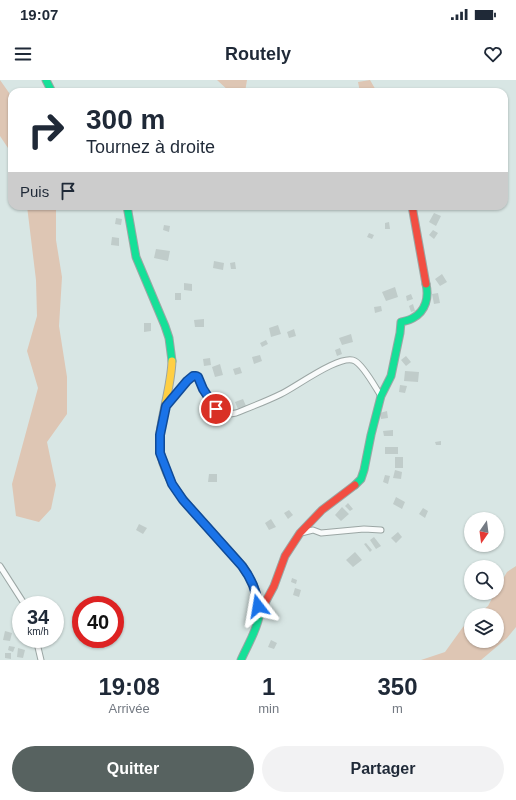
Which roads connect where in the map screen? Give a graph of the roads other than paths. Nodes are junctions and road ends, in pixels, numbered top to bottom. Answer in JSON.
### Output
{"nodes":[{"id":1,"x":128,"y":210,"type":"edge"},
{"id":2,"x":413,"y":210,"type":"edge"},
{"id":3,"x":381,"y":396,"type":"junction"},
{"id":4,"x":166,"y":406,"type":"junction"},
{"id":5,"x":381,"y":530,"type":"dead end"},
{"id":6,"x":300,"y":533,"type":"junction"},
{"id":7,"x":0,"y":566,"type":"edge"},
{"id":8,"x":19,"y":596,"type":"edge"},
{"id":9,"x":259,"y":614,"type":"junction"},
{"id":10,"x":38,"y":648,"type":"edge"},
{"id":11,"x":41,"y":660,"type":"edge"},
{"id":12,"x":241,"y":660,"type":"edge"}],
"edges":[{"from":1,"to":4,"type":"street"},
{"from":2,"to":3,"type":"street"},
{"from":3,"to":4,"type":"street"},
{"from":3,"to":6,"type":"street"},
{"from":4,"to":9,"type":"street"},
{"from":5,"to":6,"type":"street"},
{"from":6,"to":9,"type":"street"},
{"from":7,"to":8,"type":"street"},
{"from":9,"to":12,"type":"street"},
{"from":10,"to":11,"type":"street"}]}
